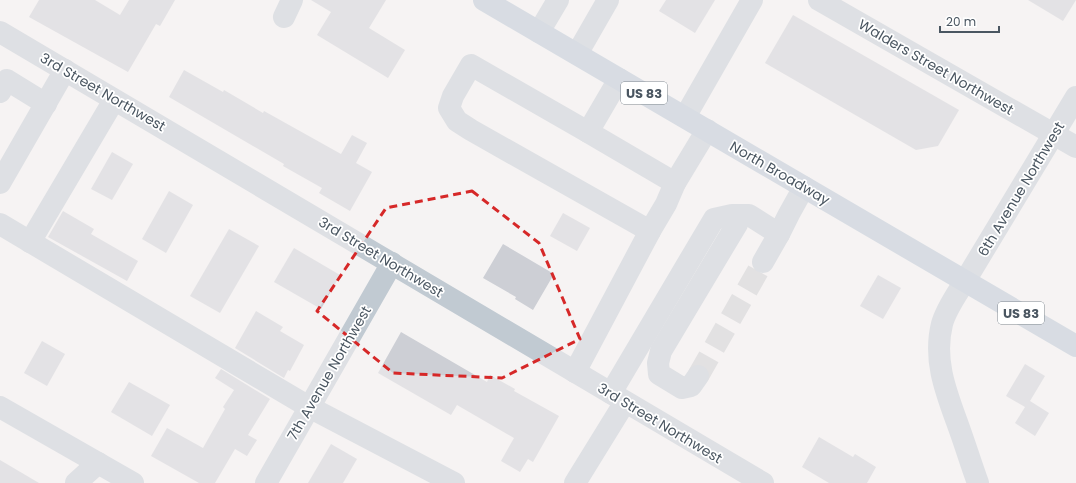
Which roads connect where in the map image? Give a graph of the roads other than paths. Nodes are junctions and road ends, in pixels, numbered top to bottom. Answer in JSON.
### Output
{"nodes":[{"id":1,"x":484,"y":0,"type":"edge"},
{"id":2,"x":558,"y":0,"type":"edge"},
{"id":3,"x":608,"y":0,"type":"edge"},
{"id":4,"x":752,"y":0,"type":"edge"},
{"id":5,"x":819,"y":0,"type":"edge"},
{"id":6,"x":0,"y":32,"type":"edge"},
{"id":7,"x":539,"y":32,"type":"junction"},
{"id":8,"x":577,"y":54,"type":"junction"},
{"id":9,"x":65,"y":70,"type":"junction"},
{"id":10,"x":619,"y":79,"type":"junction"},
{"id":11,"x":0,"y":92,"type":"edge"},
{"id":12,"x":1076,"y":97,"type":"edge"},
{"id":13,"x":114,"y":100,"type":"junction"},
{"id":14,"x":46,"y":104,"type":"junction"},
{"id":15,"x":685,"y":117,"type":"junction"},
{"id":16,"x":707,"y":130,"type":"junction"},
{"id":17,"x":588,"y":132,"type":"junction"},
{"id":18,"x":1054,"y":134,"type":"junction"},
{"id":19,"x":1076,"y":147,"type":"edge"},
{"id":20,"x":0,"y":183,"type":"edge"},
{"id":21,"x":675,"y":183,"type":"junction"},
{"id":22,"x":804,"y":187,"type":"junction"},
{"id":23,"x":740,"y":215,"type":"junction"},
{"id":24,"x":0,"y":224,"type":"edge"},
{"id":25,"x":650,"y":231,"type":"junction"},
{"id":26,"x":780,"y":234,"type":"junction"},
{"id":27,"x":30,"y":242,"type":"junction"},
{"id":28,"x":763,"y":262,"type":"tunnel mouth"},
{"id":29,"x":392,"y":264,"type":"junction"},
{"id":30,"x":965,"y":281,"type":"junction"},
{"id":31,"x":1076,"y":346,"type":"edge"},
{"id":32,"x":575,"y":372,"type":"junction"},
{"id":33,"x":698,"y":376,"type":"tunnel mouth"},
{"id":34,"x":618,"y":398,"type":"junction"},
{"id":35,"x":0,"y":407,"type":"edge"},
{"id":36,"x":309,"y":407,"type":"junction"},
{"id":37,"x":98,"y":463,"type":"junction"},
{"id":38,"x":76,"y":483,"type":"edge"},
{"id":39,"x":133,"y":483,"type":"edge"},
{"id":40,"x":266,"y":483,"type":"edge"},
{"id":41,"x":454,"y":483,"type":"edge"},
{"id":42,"x":575,"y":483,"type":"edge"},
{"id":43,"x":763,"y":483,"type":"edge"},
{"id":44,"x":978,"y":483,"type":"edge"}],
"edges":[{"from":1,"to":7,"type":"main road","name":"North Broadway","number":"US 83"},
{"from":2,"to":7,"type":"street"},
{"from":3,"to":8,"type":"street"},
{"from":4,"to":15,"type":"street"},
{"from":5,"to":18,"type":"street","name":"Walders Street Northwest"},
{"from":6,"to":9,"type":"street","name":"3rd Street Northwest"},
{"from":7,"to":8,"type":"main road","name":"North Broadway","number":"US 83"},
{"from":8,"to":10,"type":"main road","name":"North Broadway","number":"US 83"},
{"from":9,"to":13,"type":"street","name":"3rd Street Northwest"},
{"from":9,"to":14,"type":"street"},
{"from":10,"to":15,"type":"main road","name":"North Broadway","number":"US 83"},
{"from":10,"to":17,"type":"street"},
{"from":11,"to":14,"type":"street"},
{"from":12,"to":18,"type":"street","name":"6th Avenue Northwest"},
{"from":13,"to":27,"type":"street"},
{"from":13,"to":29,"type":"street","name":"3rd Street Northwest"},
{"from":14,"to":20,"type":"street"},
{"from":15,"to":16,"type":"main road","name":"North Broadway","number":"US 83"},
{"from":16,"to":21,"type":"street"},
{"from":16,"to":22,"type":"main road","name":"North Broadway","number":"US 83"},
{"from":17,"to":21,"type":"street"},
{"from":17,"to":25,"type":"street"},
{"from":18,"to":19,"type":"street","name":"Walders Street Northwest"},
{"from":18,"to":30,"type":"street","name":"6th Avenue Northwest"},
{"from":21,"to":25,"type":"street"},
{"from":22,"to":26,"type":"street"},
{"from":22,"to":30,"type":"main road","name":"North Broadway","number":"US 83"},
{"from":23,"to":26,"type":"street"},
{"from":23,"to":33,"type":"street"},
{"from":23,"to":34,"type":"street"},
{"from":24,"to":27,"type":"street"},
{"from":25,"to":32,"type":"street"},
{"from":26,"to":28,"type":"street"},
{"from":27,"to":36,"type":"street"},
{"from":29,"to":32,"type":"street","name":"3rd Street Northwest"},
{"from":29,"to":36,"type":"street","name":"7th Avenue Northwest"},
{"from":30,"to":31,"type":"main road","name":"North Broadway","number":"US 83"},
{"from":30,"to":44,"type":"street","name":"6th Avenue Northwest"},
{"from":32,"to":34,"type":"street","name":"3rd Street Northwest"},
{"from":34,"to":42,"type":"street"},
{"from":34,"to":43,"type":"street","name":"3rd Street Northwest"},
{"from":35,"to":37,"type":"street"},
{"from":36,"to":40,"type":"street","name":"7th Avenue Northwest"},
{"from":36,"to":41,"type":"street"},
{"from":37,"to":38,"type":"street"},
{"from":37,"to":39,"type":"street"}]}
